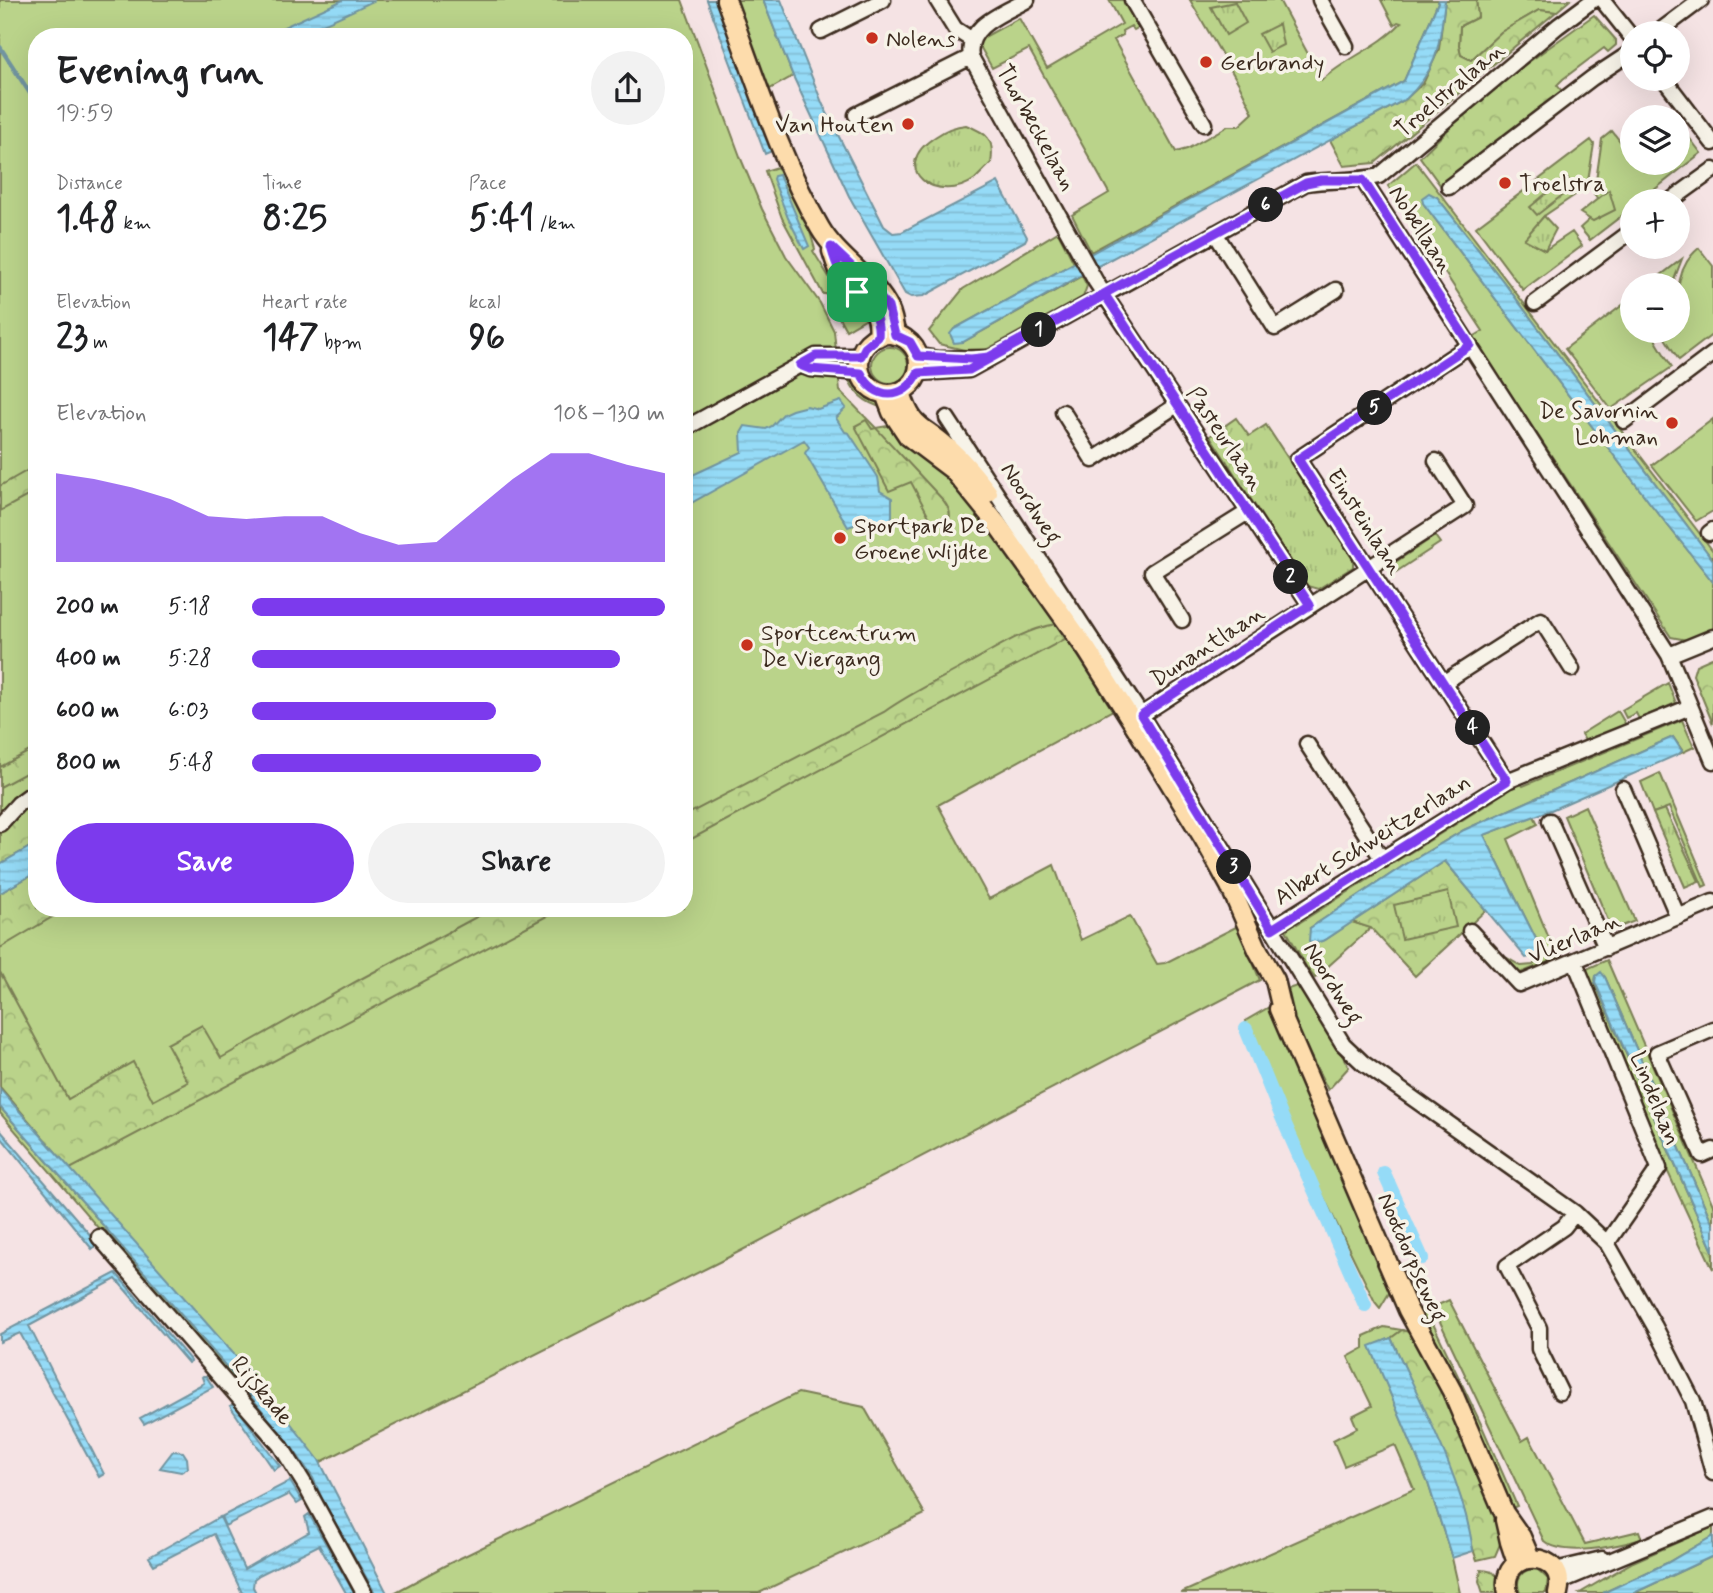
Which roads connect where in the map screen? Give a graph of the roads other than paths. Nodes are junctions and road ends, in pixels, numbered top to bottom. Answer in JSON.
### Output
{"nodes":[{"id":1,"x":726,"y":0,"type":"edge"},
{"id":2,"x":883,"y":0,"type":"edge"},
{"id":3,"x":937,"y":0,"type":"edge"},
{"id":4,"x":1027,"y":0,"type":"edge"},
{"id":5,"x":1132,"y":0,"type":"edge"},
{"id":6,"x":1320,"y":0,"type":"edge"},
{"id":7,"x":1593,"y":0,"type":"edge"},
{"id":8,"x":1602,"y":0,"type":"edge"},
{"id":9,"x":1701,"y":0,"type":"edge"},
{"id":10,"x":1673,"y":21,"type":"edge"},
{"id":11,"x":1620,"y":23,"type":"edge"},
{"id":12,"x":821,"y":31,"type":"dead end"},
{"id":13,"x":972,"y":40,"type":"junction"},
{"id":14,"x":1346,"y":46,"type":"dead end"},
{"id":15,"x":971,"y":57,"type":"junction"},
{"id":16,"x":1620,"y":60,"type":"edge"},
{"id":17,"x":1673,"y":91,"type":"edge"},
{"id":18,"x":856,"y":115,"type":"dead end"},
{"id":19,"x":1204,"y":124,"type":"dead end"},
{"id":20,"x":1713,"y":143,"type":"edge"},
{"id":21,"x":1713,"y":170,"type":"edge"},
{"id":22,"x":1363,"y":180,"type":"junction"},
{"id":23,"x":1449,"y":187,"type":"dead end"},
{"id":24,"x":1687,"y":189,"type":"edge"},
{"id":25,"x":1215,"y":233,"type":"junction"},
{"id":26,"x":1620,"y":240,"type":"edge"},
{"id":27,"x":1336,"y":290,"type":"dead end"},
{"id":28,"x":1105,"y":295,"type":"junction"},
{"id":29,"x":1535,"y":303,"type":"dead end"},
{"id":30,"x":887,"y":336,"type":"junction"},
{"id":31,"x":1470,"y":345,"type":"junction"},
{"id":32,"x":1713,"y":354,"type":"edge"},
{"id":33,"x":861,"y":365,"type":"junction"},
{"id":34,"x":918,"y":365,"type":"junction"},
{"id":35,"x":893,"y":393,"type":"junction"},
{"id":36,"x":1177,"y":405,"type":"junction"},
{"id":37,"x":1063,"y":412,"type":"dead end"},
{"id":38,"x":947,"y":418,"type":"dead end"},
{"id":39,"x":1624,"y":421,"type":"dead end"},
{"id":40,"x":693,"y":424,"type":"edge"},
{"id":41,"x":1436,"y":461,"type":"dead end"},
{"id":42,"x":1248,"y":512,"type":"junction"},
{"id":43,"x":1369,"y":569,"type":"junction"},
{"id":44,"x":1310,"y":605,"type":"junction"},
{"id":45,"x":1182,"y":620,"type":"dead end"},
{"id":46,"x":1713,"y":637,"type":"edge"},
{"id":47,"x":1669,"y":655,"type":"junction"},
{"id":48,"x":1572,"y":669,"type":"dead end"},
{"id":49,"x":1443,"y":683,"type":"junction"},
{"id":50,"x":1690,"y":707,"type":"junction"},
{"id":51,"x":1141,"y":715,"type":"junction"},
{"id":52,"x":1307,"y":744,"type":"dead end"},
{"id":53,"x":1713,"y":761,"type":"edge"},
{"id":54,"x":1507,"y":781,"type":"junction"},
{"id":55,"x":1623,"y":789,"type":"dead end"},
{"id":56,"x":28,"y":797,"type":"edge"},
{"id":57,"x":1550,"y":821,"type":"dead end"},
{"id":58,"x":0,"y":824,"type":"edge"},
{"id":59,"x":1383,"y":860,"type":"junction"},
{"id":60,"x":1713,"y":902,"type":"edge"},
{"id":61,"x":1678,"y":917,"type":"junction"},
{"id":62,"x":1272,"y":929,"type":"junction"},
{"id":63,"x":1469,"y":930,"type":"dead end"},
{"id":64,"x":1606,"y":948,"type":"junction"},
{"id":65,"x":1258,"y":950,"type":"joint"},
{"id":66,"x":1575,"y":962,"type":"junction"},
{"id":67,"x":1713,"y":1029,"type":"edge"},
{"id":68,"x":1707,"y":1152,"type":"edge"},
{"id":69,"x":1574,"y":1213,"type":"junction"},
{"id":70,"x":99,"y":1237,"type":"dead end"},
{"id":71,"x":1607,"y":1243,"type":"junction"},
{"id":72,"x":1560,"y":1392,"type":"dead end"},
{"id":73,"x":1713,"y":1473,"type":"edge"},
{"id":74,"x":1713,"y":1518,"type":"edge"},
{"id":75,"x":1524,"y":1561,"type":"junction"},
{"id":76,"x":1557,"y":1582,"type":"edge"},
{"id":77,"x":364,"y":1593,"type":"edge"},
{"id":78,"x":1508,"y":1593,"type":"edge"}],
"edges":[{"from":1,"to":30,"type":"main road"},
{"from":2,"to":12,"type":"street"},
{"from":3,"to":13,"type":"street"},
{"from":4,"to":13,"type":"street"},
{"from":5,"to":19,"type":"street"},
{"from":6,"to":14,"type":"street"},
{"from":7,"to":22,"type":"street","name":"Troelstralaan"},
{"from":8,"to":11,"type":"street"},
{"from":9,"to":10,"type":"street"},
{"from":13,"to":15,"type":"street","name":"Thorbeckelaan"},
{"from":15,"to":18,"type":"street"},
{"from":15,"to":28,"type":"street","name":"Thorbeckelaan"},
{"from":16,"to":23,"type":"street"},
{"from":17,"to":20,"type":"street"},
{"from":21,"to":24,"type":"street"},
{"from":22,"to":25,"type":"street","name":"Nobellaan"},
{"from":22,"to":31,"type":"street","name":"Nobellaan"},
{"from":25,"to":27,"type":"street"},
{"from":25,"to":28,"type":"street","name":"Nobellaan"},
{"from":26,"to":29,"type":"street"},
{"from":28,"to":34,"type":"street","name":"Nobellaan"},
{"from":28,"to":36,"type":"street","name":"Pasteurlaan"},
{"from":30,"to":33,"type":"main road"},
{"from":30,"to":34,"type":"main road"},
{"from":31,"to":43,"type":"street","name":"Einsteinlaan"},
{"from":31,"to":47,"type":"street","name":"Nobellaan"},
{"from":32,"to":39,"type":"street"},
{"from":33,"to":35,"type":"main road"},
{"from":33,"to":40,"type":"street"},
{"from":34,"to":35,"type":"main road"},
{"from":35,"to":65,"type":"main road","name":"Noordweg"},
{"from":36,"to":37,"type":"street"},
{"from":36,"to":42,"type":"street","name":"Pasteurlaan"},
{"from":38,"to":51,"type":"street","name":"Noordweg"},
{"from":41,"to":43,"type":"street","name":"Dunantlaan"},
{"from":42,"to":44,"type":"street","name":"Pasteurlaan"},
{"from":42,"to":45,"type":"street"},
{"from":43,"to":44,"type":"street","name":"Dunantlaan"},
{"from":43,"to":49,"type":"street","name":"Einsteinlaan"},
{"from":44,"to":51,"type":"street","name":"Dunantlaan"},
{"from":46,"to":47,"type":"street"},
{"from":47,"to":50,"type":"street","name":"Nobellaan"},
{"from":48,"to":49,"type":"street"},
{"from":49,"to":54,"type":"street","name":"Einsteinlaan"},
{"from":50,"to":53,"type":"street","name":"Nobellaan"},
{"from":50,"to":54,"type":"street","name":"Albert Schweitzerlaan"},
{"from":51,"to":62,"type":"street","name":"Noordweg"},
{"from":52,"to":59,"type":"street"},
{"from":54,"to":59,"type":"street","name":"Albert Schweitzerlaan"},
{"from":55,"to":61,"type":"street"},
{"from":56,"to":58,"type":"street"},
{"from":57,"to":64,"type":"street"},
{"from":59,"to":62,"type":"street","name":"Albert Schweitzerlaan"},
{"from":60,"to":61,"type":"street","name":"Vlierlaan"},
{"from":61,"to":64,"type":"street","name":"Vlierlaan"},
{"from":62,"to":69,"type":"street","name":"Noordweg"},
{"from":63,"to":66,"type":"street","name":"Vlierlaan"},
{"from":64,"to":66,"type":"street","name":"Vlierlaan"},
{"from":65,"to":75,"type":"main road","name":"Nootdorpseweg"},
{"from":66,"to":71,"type":"street","name":"Lindelaan"},
{"from":67,"to":68,"type":"street"},
{"from":69,"to":71,"type":"street","name":"Noordweg"},
{"from":69,"to":72,"type":"street"},
{"from":70,"to":77,"type":"street","name":"Rijskade"},
{"from":71,"to":73,"type":"street","name":"Noordweg"},
{"from":74,"to":76,"type":"street"},
{"from":75,"to":76,"type":"main road"},
{"from":75,"to":78,"type":"main road"}]}
